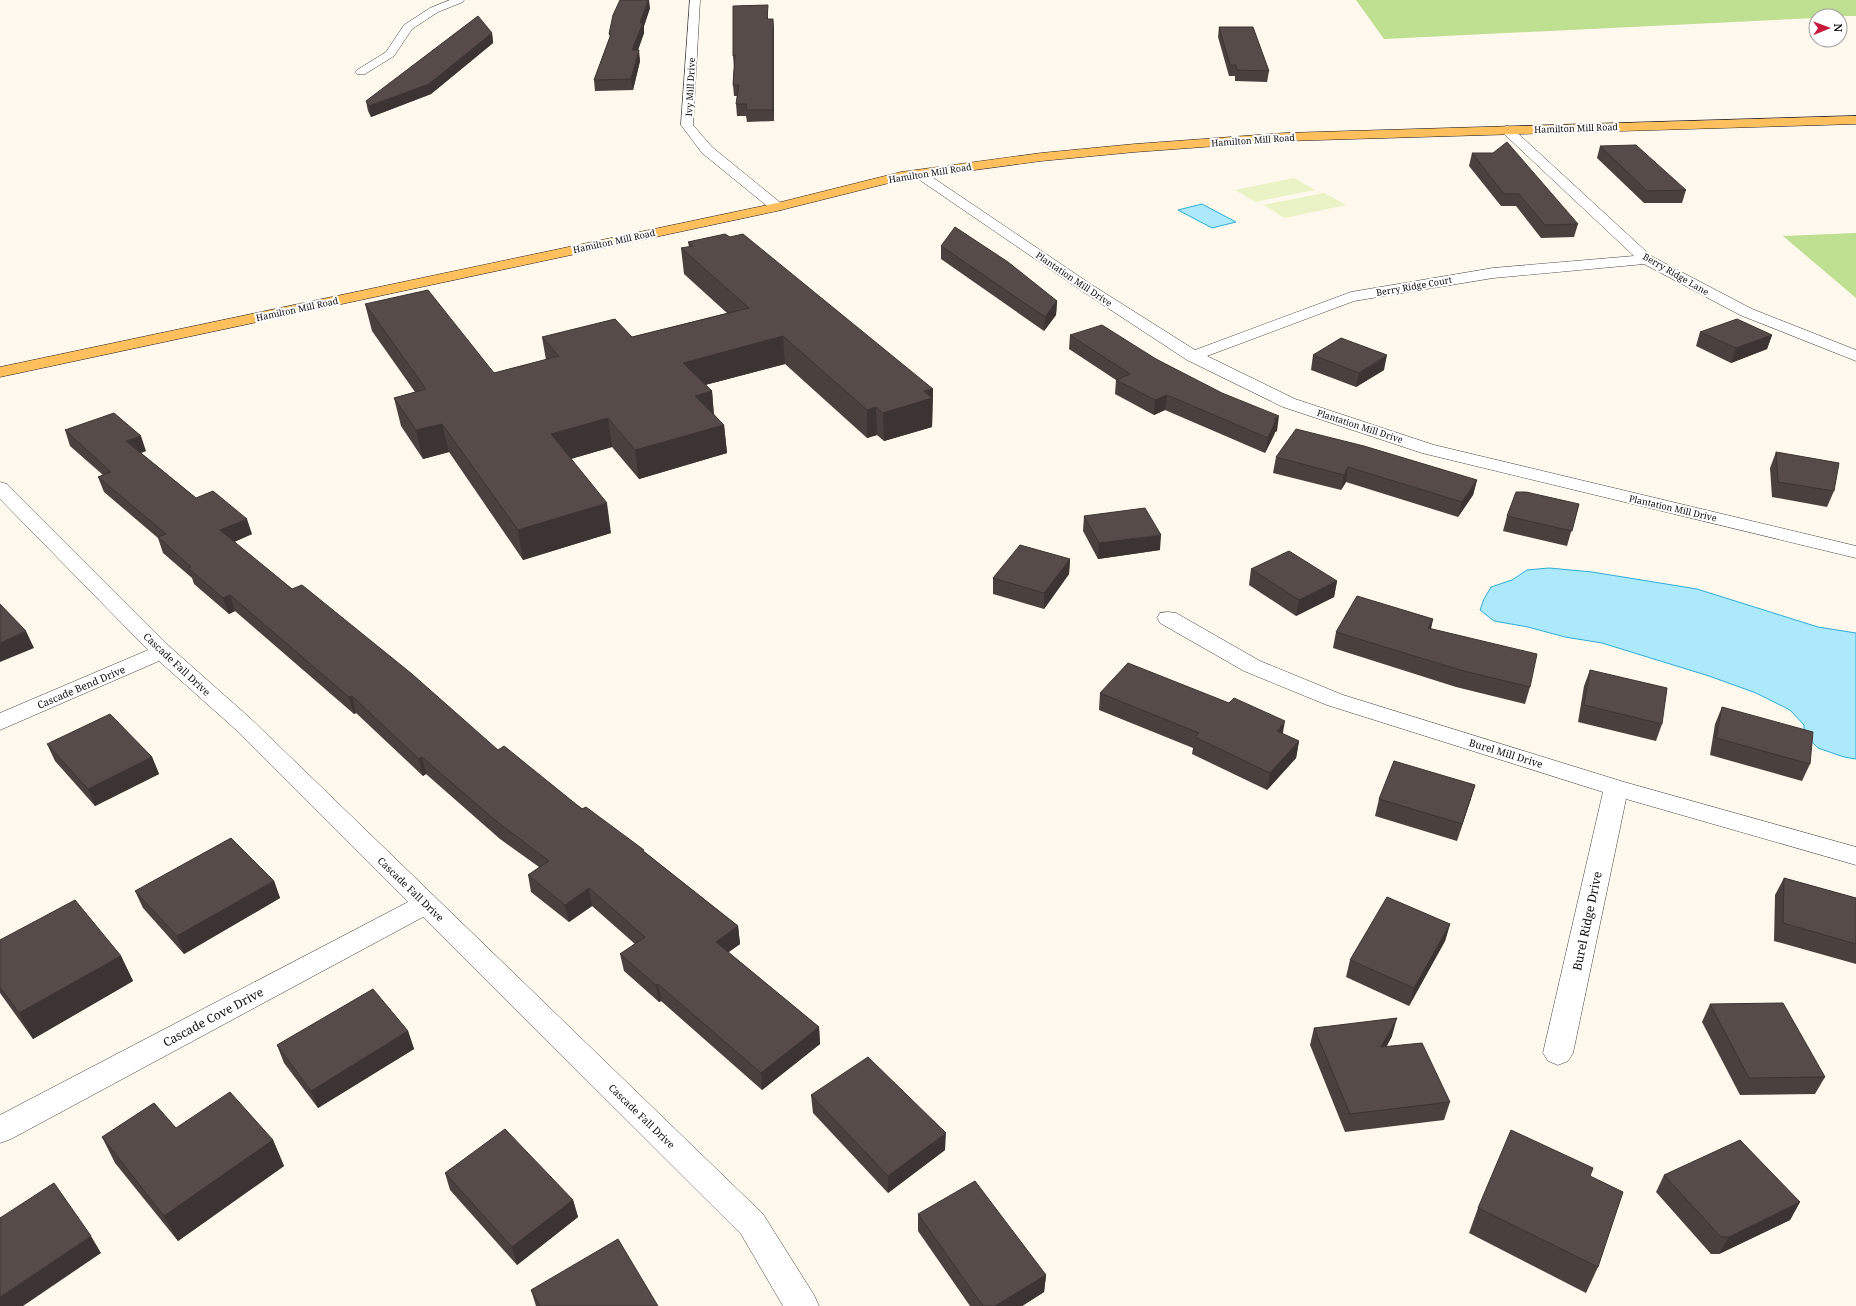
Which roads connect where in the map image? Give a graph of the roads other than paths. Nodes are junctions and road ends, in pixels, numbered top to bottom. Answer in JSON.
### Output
{"nodes":[{"id":1,"x":459,"y":0,"type":"edge"},
{"id":2,"x":695,"y":0,"type":"edge"},
{"id":3,"x":361,"y":72,"type":"dead end"},
{"id":4,"x":1856,"y":120,"type":"edge"},
{"id":5,"x":1507,"y":130,"type":"junction"},
{"id":6,"x":918,"y":174,"type":"junction"},
{"id":7,"x":776,"y":207,"type":"junction"},
{"id":8,"x":1646,"y":259,"type":"junction"},
{"id":9,"x":1193,"y":356,"type":"junction"},
{"id":10,"x":1856,"y":356,"type":"edge"},
{"id":11,"x":0,"y":372,"type":"edge"},
{"id":12,"x":0,"y":488,"type":"edge"},
{"id":13,"x":1856,"y":552,"type":"edge"},
{"id":14,"x":1168,"y":618,"type":"dead end"},
{"id":15,"x":162,"y":652,"type":"junction"},
{"id":16,"x":0,"y":722,"type":"edge"},
{"id":17,"x":1616,"y":788,"type":"junction"},
{"id":18,"x":1856,"y":856,"type":"edge"},
{"id":19,"x":426,"y":904,"type":"junction"},
{"id":20,"x":1558,"y":1053,"type":"dead end"},
{"id":21,"x":0,"y":1130,"type":"edge"},
{"id":22,"x":802,"y":1306,"type":"edge"}],
"edges":[{"from":1,"to":3,"type":"street"},
{"from":2,"to":7,"type":"street","name":"Ivy Mill Drive"},
{"from":4,"to":5,"type":"main road","name":"Hamilton Mill Road"},
{"from":5,"to":6,"type":"main road","name":"Hamilton Mill Road"},
{"from":5,"to":8,"type":"street","name":"Berry Ridge Lane"},
{"from":6,"to":7,"type":"main road","name":"Hamilton Mill Road"},
{"from":6,"to":9,"type":"street","name":"Plantation Mill Drive"},
{"from":7,"to":11,"type":"main road","name":"Hamilton Mill Road"},
{"from":8,"to":9,"type":"street","name":"Berry Ridge Court"},
{"from":8,"to":10,"type":"street","name":"Berry Ridge Lane"},
{"from":9,"to":13,"type":"street","name":"Plantation Mill Drive"},
{"from":12,"to":15,"type":"street","name":"Cascade Fall Drive"},
{"from":14,"to":17,"type":"street","name":"Burel Mill Drive"},
{"from":15,"to":16,"type":"street","name":"Cascade Bend Drive"},
{"from":15,"to":19,"type":"street","name":"Cascade Fall Drive"},
{"from":17,"to":18,"type":"street","name":"Burel Mill Drive"},
{"from":17,"to":20,"type":"street","name":"Burel Ridge Drive"},
{"from":19,"to":21,"type":"street","name":"Cascade Cove Drive"},
{"from":19,"to":22,"type":"street","name":"Cascade Fall Drive"}]}
